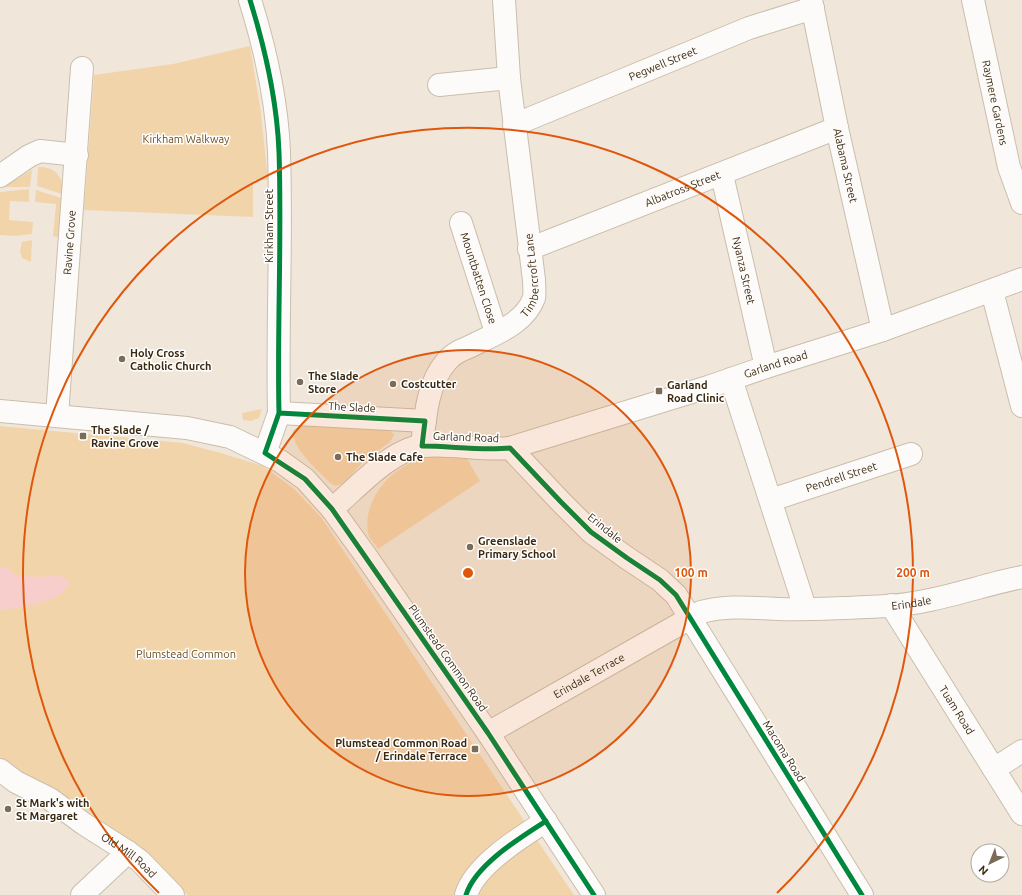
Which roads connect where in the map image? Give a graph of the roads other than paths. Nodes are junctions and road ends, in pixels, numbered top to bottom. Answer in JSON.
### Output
{"nodes":[{"id":1,"x":250,"y":0,"type":"edge"},
{"id":2,"x":504,"y":0,"type":"edge"},
{"id":3,"x":973,"y":0,"type":"edge"},
{"id":4,"x":812,"y":4,"type":"edge"},
{"id":5,"x":82,"y":68,"type":"dead end"},
{"id":6,"x":509,"y":78,"type":"junction"},
{"id":7,"x":439,"y":85,"type":"dead end"},
{"id":8,"x":514,"y":125,"type":"junction"},
{"id":9,"x":837,"y":128,"type":"junction"},
{"id":10,"x":77,"y":155,"type":"junction"},
{"id":11,"x":722,"y":175,"type":"junction"},
{"id":12,"x":0,"y":176,"type":"edge"},
{"id":13,"x":1022,"y":203,"type":"edge"},
{"id":14,"x":461,"y":223,"type":"dead end"},
{"id":15,"x":529,"y":249,"type":"junction"},
{"id":16,"x":1022,"y":279,"type":"edge"},
{"id":17,"x":992,"y":291,"type":"junction"},
{"id":18,"x":883,"y":330,"type":"junction"},
{"id":19,"x":496,"y":332,"type":"junction"},
{"id":20,"x":766,"y":367,"type":"junction"},
{"id":21,"x":731,"y":379,"type":"junction"},
{"id":22,"x":1022,"y":406,"type":"edge"},
{"id":23,"x":0,"y":411,"type":"edge"},
{"id":24,"x":279,"y":413,"type":"junction"},
{"id":25,"x":57,"y":416,"type":"junction"},
{"id":26,"x":425,"y":421,"type":"junction"},
{"id":27,"x":422,"y":446,"type":"junction"},
{"id":28,"x":510,"y":448,"type":"junction"},
{"id":29,"x":265,"y":453,"type":"junction"},
{"id":30,"x":911,"y":454,"type":"dead end"},
{"id":31,"x":771,"y":500,"type":"junction"},
{"id":32,"x":332,"y":509,"type":"junction"},
{"id":33,"x":1022,"y":577,"type":"edge"},
{"id":34,"x":890,"y":605,"type":"junction"},
{"id":35,"x":805,"y":608,"type":"junction"},
{"id":36,"x":689,"y":618,"type":"junction"},
{"id":37,"x":488,"y":733,"type":"junction"},
{"id":38,"x":1022,"y":751,"type":"edge"},
{"id":39,"x":994,"y":769,"type":"junction"},
{"id":40,"x":0,"y":770,"type":"edge"},
{"id":41,"x":1022,"y":814,"type":"edge"},
{"id":42,"x":546,"y":821,"type":"junction"},
{"id":43,"x":128,"y":852,"type":"junction"},
{"id":44,"x":82,"y":895,"type":"edge"},
{"id":45,"x":173,"y":895,"type":"edge"},
{"id":46,"x":466,"y":895,"type":"edge"},
{"id":47,"x":594,"y":895,"type":"edge"},
{"id":48,"x":862,"y":895,"type":"edge"}],
"edges":[{"from":1,"to":24,"type":"street","name":"Kirkham Street"},
{"from":2,"to":6,"type":"street","name":"Timbercroft Lane"},
{"from":3,"to":13,"type":"street","name":"Raymere Gardens"},
{"from":4,"to":8,"type":"street","name":"Pegwell Street"},
{"from":4,"to":9,"type":"street","name":"Alabama Street"},
{"from":5,"to":10,"type":"street","name":"Ravine Grove"},
{"from":6,"to":7,"type":"street"},
{"from":6,"to":8,"type":"street","name":"Timbercroft Lane"},
{"from":8,"to":15,"type":"street","name":"Timbercroft Lane"},
{"from":9,"to":11,"type":"street","name":"Albatross Street"},
{"from":9,"to":18,"type":"street","name":"Alabama Street"},
{"from":10,"to":12,"type":"street"},
{"from":10,"to":25,"type":"street","name":"Ravine Grove"},
{"from":11,"to":15,"type":"street","name":"Albatross Street"},
{"from":11,"to":20,"type":"street","name":"Nyanza Street"},
{"from":14,"to":19,"type":"street","name":"Mountbatten Close"},
{"from":15,"to":19,"type":"street","name":"Timbercroft Lane"},
{"from":16,"to":17,"type":"street","name":"Garland Road"},
{"from":17,"to":18,"type":"street","name":"Garland Road"},
{"from":17,"to":22,"type":"street"},
{"from":18,"to":20,"type":"street","name":"Garland Road"},
{"from":19,"to":26,"type":"street","name":"Timbercroft Lane"},
{"from":20,"to":21,"type":"street","name":"Garland Road"},
{"from":21,"to":28,"type":"street","name":"Garland Road"},
{"from":21,"to":31,"type":"street"},
{"from":23,"to":25,"type":"street"},
{"from":24,"to":26,"type":"street","name":"The Slade"},
{"from":24,"to":29,"type":"street","name":"Kirkham Street"},
{"from":25,"to":29,"type":"street"},
{"from":26,"to":27,"type":"street","name":"Timbercroft Lane"},
{"from":27,"to":28,"type":"street","name":"Garland Road"},
{"from":27,"to":32,"type":"street","name":"Garland Road"},
{"from":28,"to":36,"type":"street","name":"Erindale"},
{"from":29,"to":32,"type":"street","name":"Plumstead Common Road"},
{"from":30,"to":31,"type":"street","name":"Pendrell Street"},
{"from":31,"to":35,"type":"street"},
{"from":32,"to":37,"type":"street","name":"Plumstead Common Road"},
{"from":33,"to":34,"type":"street","name":"Erindale"},
{"from":34,"to":35,"type":"street","name":"Erindale"},
{"from":34,"to":39,"type":"street","name":"Tuam Road"},
{"from":35,"to":36,"type":"street","name":"Erindale"},
{"from":36,"to":37,"type":"street","name":"Erindale Terrace"},
{"from":36,"to":48,"type":"street","name":"Macoma Road"},
{"from":37,"to":42,"type":"street","name":"Plumstead Common Road"},
{"from":38,"to":39,"type":"street"},
{"from":39,"to":41,"type":"street","name":"Tuam Road"},
{"from":40,"to":43,"type":"street","name":"Old Mill Road"},
{"from":42,"to":46,"type":"street"},
{"from":42,"to":47,"type":"street","name":"Plumstead Common Road"},
{"from":43,"to":44,"type":"street"},
{"from":43,"to":45,"type":"street","name":"Old Mill Road"}]}
